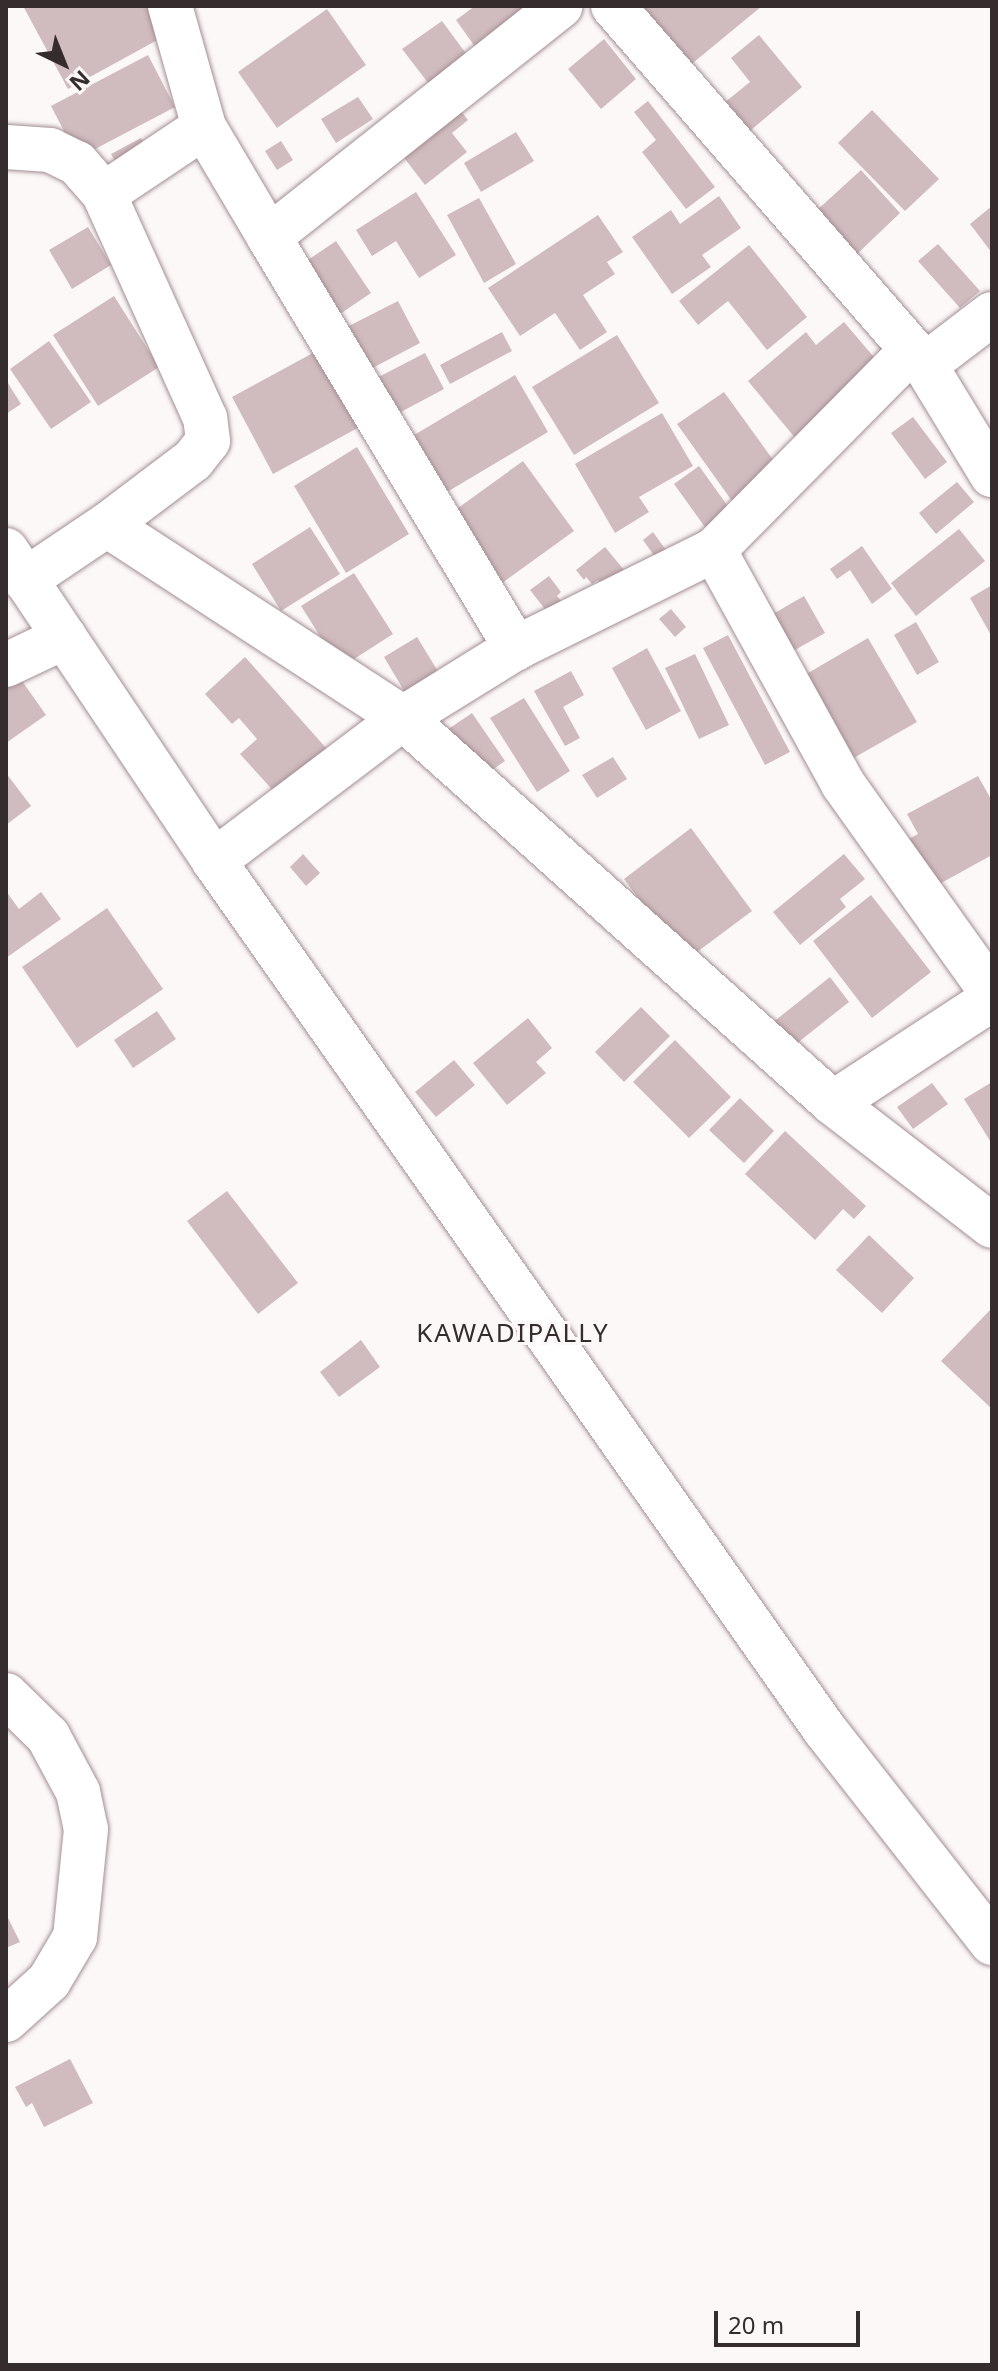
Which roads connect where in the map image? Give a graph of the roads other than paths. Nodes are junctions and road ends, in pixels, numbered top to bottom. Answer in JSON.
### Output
{"nodes":[{"id":1,"x":170,"y":6,"type":"edge"},
{"id":2,"x":560,"y":6,"type":"edge"},
{"id":3,"x":613,"y":6,"type":"edge"},
{"id":4,"x":204,"y":127,"type":"junction"},
{"id":5,"x":6,"y":147,"type":"edge"},
{"id":6,"x":104,"y":194,"type":"junction"},
{"id":7,"x":269,"y":237,"type":"junction"},
{"id":8,"x":992,"y":314,"type":"edge"},
{"id":9,"x":918,"y":358,"type":"junction"},
{"id":10,"x":992,"y":475,"type":"edge"},
{"id":11,"x":107,"y":525,"type":"junction"},
{"id":12,"x":714,"y":550,"type":"junction"},
{"id":13,"x":16,"y":565,"type":"edge"},
{"id":14,"x":65,"y":637,"type":"junction"},
{"id":15,"x":516,"y":648,"type":"junction"},
{"id":16,"x":6,"y":665,"type":"edge"},
{"id":17,"x":403,"y":718,"type":"junction"},
{"id":18,"x":214,"y":861,"type":"junction"},
{"id":19,"x":992,"y":993,"type":"edge"},
{"id":20,"x":992,"y":999,"type":"edge"},
{"id":21,"x":833,"y":1103,"type":"junction"},
{"id":22,"x":992,"y":1226,"type":"edge"},
{"id":23,"x":6,"y":1695,"type":"edge"},
{"id":24,"x":992,"y":1943,"type":"edge"},
{"id":25,"x":6,"y":2020,"type":"edge"}],
"edges":[{"from":1,"to":4,"type":"street"},
{"from":2,"to":7,"type":"street"},
{"from":3,"to":9,"type":"street"},
{"from":4,"to":6,"type":"street"},
{"from":4,"to":7,"type":"street"},
{"from":5,"to":6,"type":"street"},
{"from":6,"to":11,"type":"street"},
{"from":7,"to":15,"type":"street"},
{"from":8,"to":9,"type":"street"},
{"from":9,"to":10,"type":"street"},
{"from":9,"to":12,"type":"street"},
{"from":11,"to":13,"type":"street"},
{"from":11,"to":17,"type":"street"},
{"from":12,"to":15,"type":"street"},
{"from":12,"to":19,"type":"street"},
{"from":13,"to":14,"type":"street"},
{"from":14,"to":16,"type":"street"},
{"from":14,"to":18,"type":"street"},
{"from":15,"to":17,"type":"street"},
{"from":17,"to":18,"type":"street"},
{"from":17,"to":21,"type":"street"},
{"from":18,"to":24,"type":"street"},
{"from":20,"to":21,"type":"street"},
{"from":21,"to":22,"type":"street"},
{"from":23,"to":25,"type":"street"}]}
